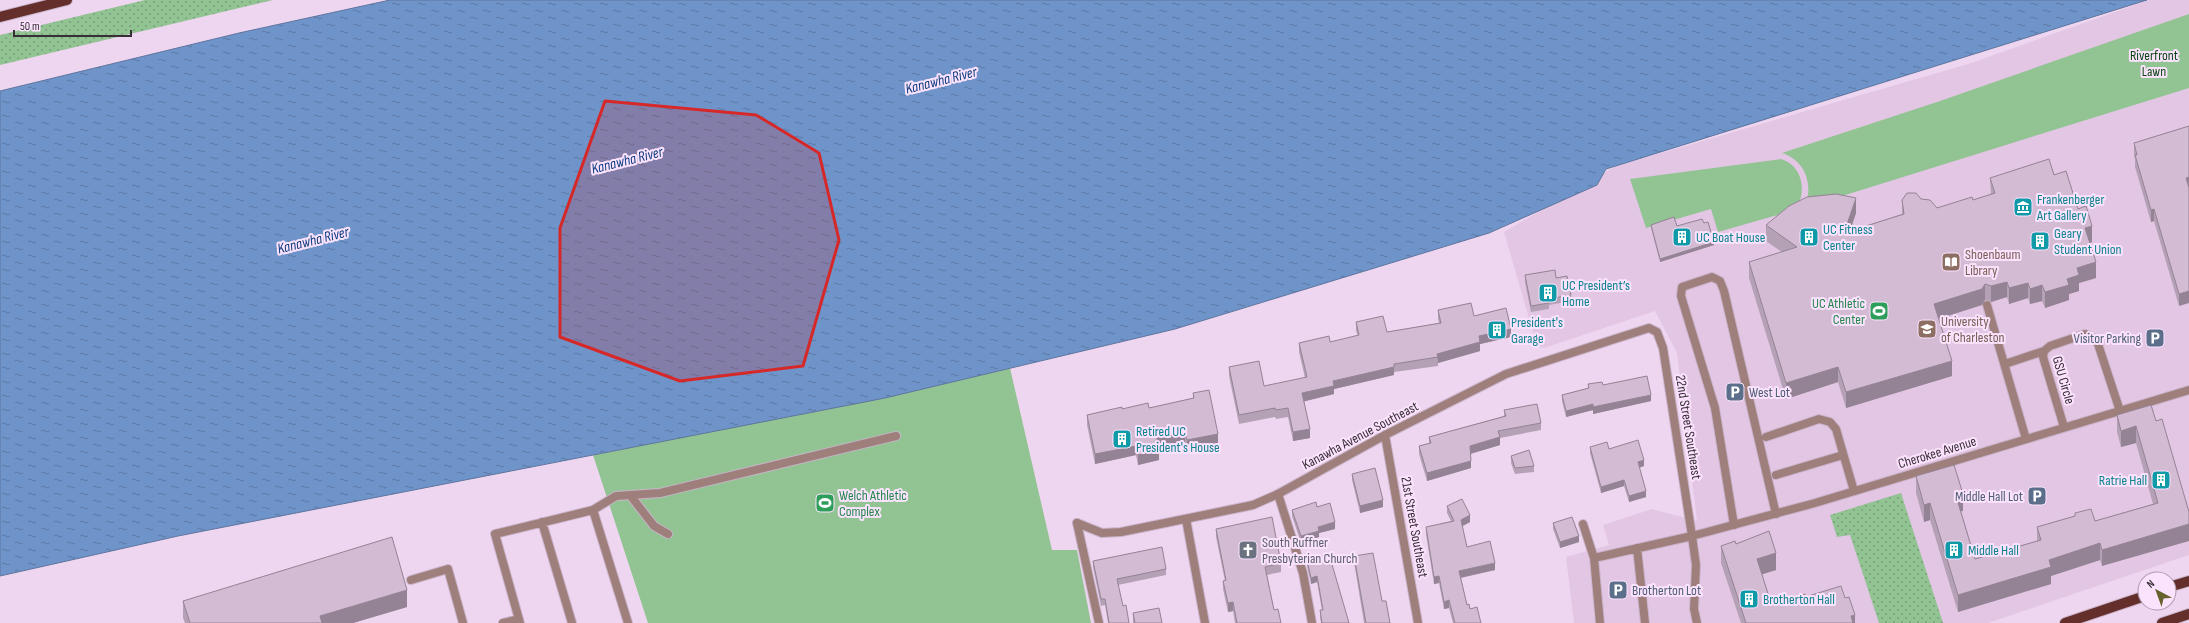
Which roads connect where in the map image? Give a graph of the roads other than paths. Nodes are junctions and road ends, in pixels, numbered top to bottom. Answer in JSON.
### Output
{"nodes":[{"id":1,"x":67,"y":0,"type":"edge"},
{"id":2,"x":0,"y":17,"type":"edge"},
{"id":3,"x":1987,"y":304,"type":"edge"},
{"id":4,"x":1650,"y":328,"type":"joint"},
{"id":5,"x":2044,"y":352,"type":"junction"},
{"id":6,"x":2005,"y":364,"type":"junction"},
{"id":7,"x":2189,"y":390,"type":"edge"},
{"id":8,"x":2120,"y":411,"type":"junction"},
{"id":9,"x":2064,"y":427,"type":"junction"},
{"id":10,"x":1385,"y":435,"type":"junction"},
{"id":11,"x":896,"y":436,"type":"dead end"},
{"id":12,"x":1766,"y":437,"type":"dead end"},
{"id":13,"x":2026,"y":439,"type":"junction"},
{"id":14,"x":1843,"y":455,"type":"junction"},
{"id":15,"x":1776,"y":475,"type":"dead end"},
{"id":16,"x":1854,"y":491,"type":"junction"},
{"id":17,"x":1278,"y":494,"type":"junction"},
{"id":18,"x":630,"y":495,"type":"junction"},
{"id":19,"x":593,"y":510,"type":"junction"},
{"id":20,"x":1776,"y":514,"type":"junction"},
{"id":21,"x":1186,"y":519,"type":"junction"},
{"id":22,"x":542,"y":522,"type":"junction"},
{"id":23,"x":1583,"y":524,"type":"dead end"},
{"id":24,"x":1734,"y":525,"type":"junction"},
{"id":25,"x":668,"y":534,"type":"dead end"},
{"id":26,"x":1692,"y":536,"type":"junction"},
{"id":27,"x":1637,"y":548,"type":"junction"},
{"id":28,"x":1594,"y":558,"type":"junction"},
{"id":29,"x":411,"y":580,"type":"dead end"},
{"id":30,"x":2189,"y":581,"type":"edge"},
{"id":31,"x":2177,"y":585,"type":"edge"},
{"id":32,"x":2137,"y":599,"type":"edge"},
{"id":33,"x":2189,"y":614,"type":"edge"},
{"id":34,"x":519,"y":621,"type":"edge"},
{"id":35,"x":463,"y":623,"type":"edge"},
{"id":36,"x":504,"y":623,"type":"edge"},
{"id":37,"x":572,"y":623,"type":"edge"},
{"id":38,"x":628,"y":623,"type":"edge"},
{"id":39,"x":1100,"y":623,"type":"edge"},
{"id":40,"x":1205,"y":623,"type":"edge"},
{"id":41,"x":1312,"y":623,"type":"edge"},
{"id":42,"x":1418,"y":623,"type":"edge"},
{"id":43,"x":1600,"y":623,"type":"edge"},
{"id":44,"x":1645,"y":623,"type":"edge"},
{"id":45,"x":1697,"y":623,"type":"edge"},
{"id":46,"x":2065,"y":623,"type":"edge"},
{"id":47,"x":2162,"y":623,"type":"edge"}],
"edges":[{"from":1,"to":2,"type":"main road"},
{"from":3,"to":6,"type":"street"},
{"from":4,"to":10,"type":"street","name":"Kanawha Avenue Southeast"},
{"from":4,"to":26,"type":"street","name":"22nd Street Southeast"},
{"from":5,"to":6,"type":"street"},
{"from":5,"to":8,"type":"street","name":"GSU Circle"},
{"from":5,"to":9,"type":"street","name":"GSU Circle"},
{"from":6,"to":13,"type":"street"},
{"from":7,"to":8,"type":"street","name":"Cherokee Avenue"},
{"from":8,"to":9,"type":"street","name":"Cherokee Avenue"},
{"from":9,"to":13,"type":"street","name":"Cherokee Avenue"},
{"from":10,"to":17,"type":"street","name":"Kanawha Avenue Southeast"},
{"from":10,"to":42,"type":"street","name":"21st Street Southeast"},
{"from":11,"to":18,"type":"street"},
{"from":12,"to":14,"type":"street"},
{"from":13,"to":16,"type":"street","name":"Cherokee Avenue"},
{"from":14,"to":15,"type":"street"},
{"from":14,"to":16,"type":"street"},
{"from":16,"to":20,"type":"street","name":"Cherokee Avenue"},
{"from":17,"to":21,"type":"street","name":"Kanawha Avenue Southeast"},
{"from":17,"to":41,"type":"street"},
{"from":18,"to":19,"type":"street"},
{"from":18,"to":25,"type":"street"},
{"from":19,"to":22,"type":"street"},
{"from":19,"to":38,"type":"street"},
{"from":20,"to":24,"type":"street","name":"Cherokee Avenue"},
{"from":20,"to":24,"type":"street"},
{"from":21,"to":39,"type":"street","name":"Kanawha Avenue Southeast"},
{"from":21,"to":40,"type":"street"},
{"from":22,"to":34,"type":"street"},
{"from":22,"to":37,"type":"street"},
{"from":23,"to":28,"type":"street"},
{"from":24,"to":26,"type":"street","name":"Cherokee Avenue"},
{"from":26,"to":27,"type":"street","name":"Cherokee Avenue"},
{"from":26,"to":45,"type":"street","name":"22nd Street Southeast"},
{"from":27,"to":28,"type":"street","name":"Cherokee Avenue"},
{"from":27,"to":44,"type":"street"},
{"from":28,"to":43,"type":"street"},
{"from":29,"to":35,"type":"street"},
{"from":30,"to":31,"type":"main road"},
{"from":32,"to":46,"type":"main road"},
{"from":33,"to":47,"type":"main road"},
{"from":34,"to":36,"type":"street"}]}
